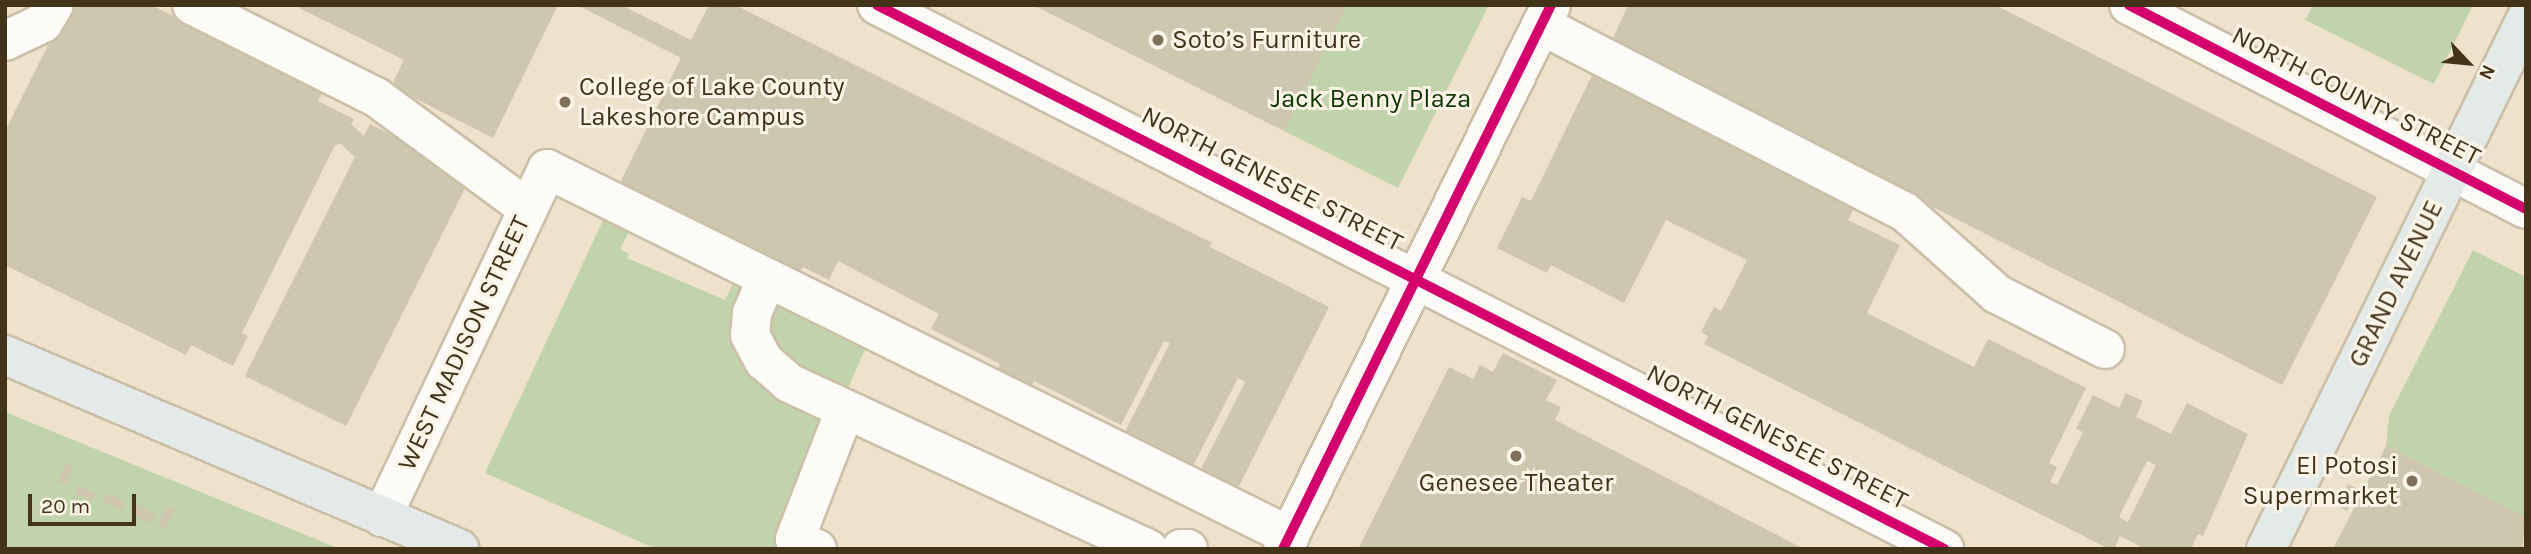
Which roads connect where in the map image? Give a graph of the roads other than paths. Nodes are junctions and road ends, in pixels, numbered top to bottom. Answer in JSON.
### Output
{"nodes":[{"id":1,"x":54,"y":5,"type":"edge"},
{"id":2,"x":192,"y":5,"type":"edge"},
{"id":3,"x":877,"y":5,"type":"edge"},
{"id":4,"x":2129,"y":5,"type":"edge"},
{"id":5,"x":1545,"y":11,"type":"edge"},
{"id":6,"x":2526,"y":19,"type":"edge"},
{"id":7,"x":5,"y":41,"type":"edge"},
{"id":8,"x":2452,"y":170,"type":"junction"},
{"id":9,"x":527,"y":208,"type":"junction"},
{"id":10,"x":2526,"y":209,"type":"edge"},
{"id":11,"x":767,"y":278,"type":"junction"},
{"id":12,"x":1416,"y":278,"type":"junction"},
{"id":13,"x":2105,"y":349,"type":"dead end"},
{"id":14,"x":5,"y":355,"type":"edge"},
{"id":15,"x":845,"y":410,"type":"junction"},
{"id":16,"x":382,"y":517,"type":"junction"},
{"id":17,"x":1286,"y":542,"type":"edge"},
{"id":18,"x":459,"y":549,"type":"edge"},
{"id":19,"x":817,"y":549,"type":"edge"},
{"id":20,"x":1148,"y":549,"type":"edge"},
{"id":21,"x":1181,"y":549,"type":"edge"},
{"id":22,"x":1188,"y":549,"type":"edge"},
{"id":23,"x":1944,"y":549,"type":"edge"},
{"id":24,"x":2266,"y":549,"type":"edge"}],
"edges":[{"from":1,"to":7,"type":"street"},
{"from":2,"to":9,"type":"street"},
{"from":3,"to":12,"type":"street","name":"NORTH GENESEE STREET"},
{"from":4,"to":8,"type":"street","name":"NORTH COUNTY STREET"},
{"from":5,"to":12,"type":"street"},
{"from":5,"to":13,"type":"street"},
{"from":6,"to":8,"type":"main road","name":"GRAND AVENUE"},
{"from":8,"to":10,"type":"street","name":"NORTH COUNTY STREET"},
{"from":8,"to":24,"type":"main road","name":"GRAND AVENUE"},
{"from":9,"to":11,"type":"street","name":"WEST MADISON STREET"},
{"from":9,"to":16,"type":"street","name":"WEST MADISON STREET"},
{"from":11,"to":15,"type":"street"},
{"from":11,"to":17,"type":"street"},
{"from":12,"to":17,"type":"street"},
{"from":12,"to":23,"type":"street","name":"NORTH GENESEE STREET"},
{"from":14,"to":16,"type":"main road"},
{"from":15,"to":19,"type":"street"},
{"from":15,"to":20,"type":"street"},
{"from":16,"to":18,"type":"main road"},
{"from":21,"to":22,"type":"street"}]}
